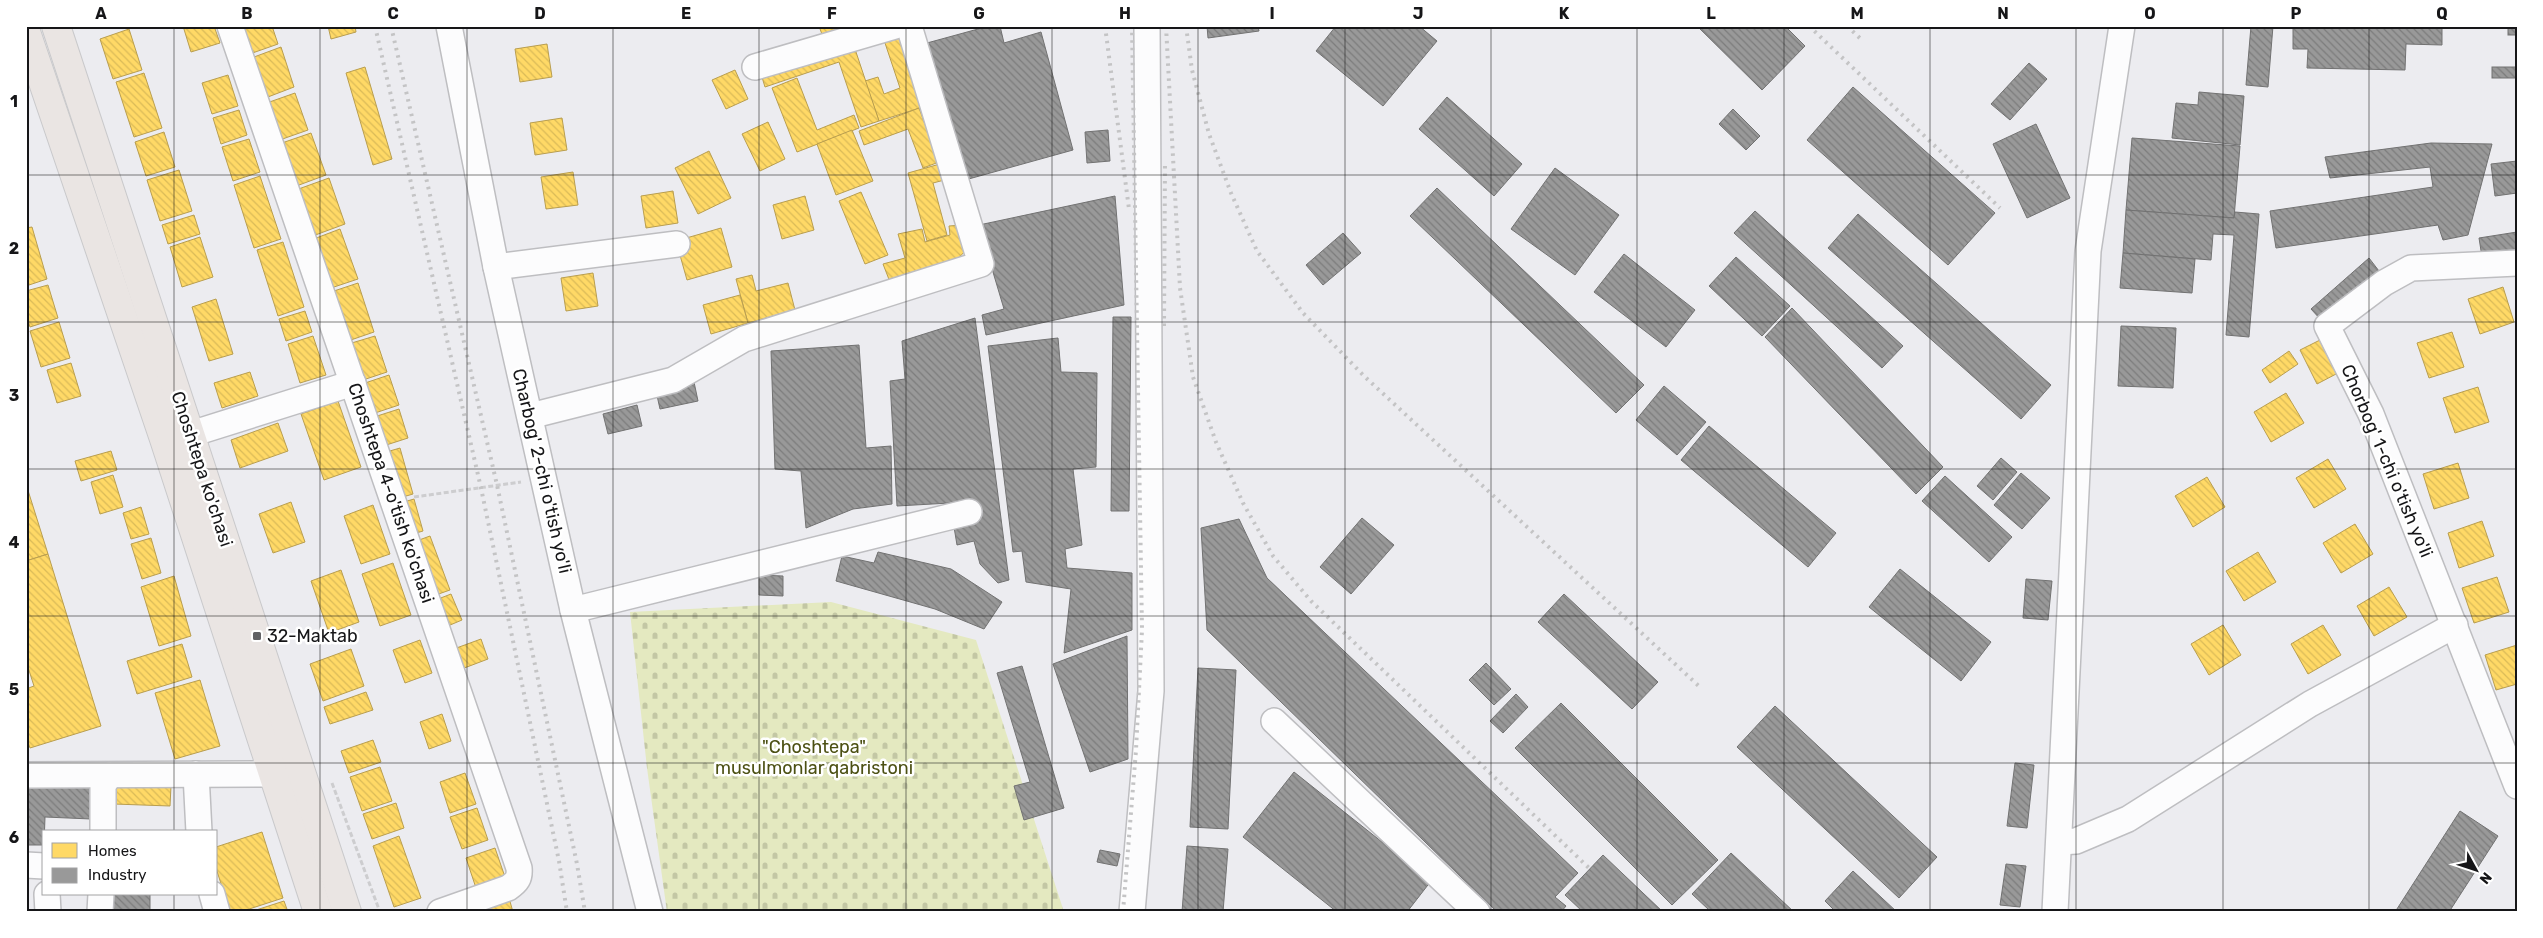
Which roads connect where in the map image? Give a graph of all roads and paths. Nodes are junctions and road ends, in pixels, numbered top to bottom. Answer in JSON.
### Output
{"nodes":[{"id":1,"x":56,"y":26,"type":"edge"},
{"id":2,"x":230,"y":26,"type":"edge"},
{"id":3,"x":449,"y":26,"type":"edge"},
{"id":4,"x":895,"y":26,"type":"edge"},
{"id":5,"x":909,"y":26,"type":"edge"},
{"id":6,"x":1147,"y":26,"type":"edge"},
{"id":7,"x":2122,"y":26,"type":"edge"},
{"id":8,"x":26,"y":32,"type":"edge"},
{"id":9,"x":755,"y":67,"type":"dead end"},
{"id":10,"x":124,"y":231,"type":"junction"},
{"id":11,"x":97,"y":243,"type":"junction"},
{"id":12,"x":677,"y":244,"type":"dead end"},
{"id":13,"x":2517,"y":263,"type":"edge"},
{"id":14,"x":496,"y":268,"type":"junction"},
{"id":15,"x":353,"y":383,"type":"junction"},
{"id":16,"x":530,"y":416,"type":"junction"},
{"id":17,"x":191,"y":434,"type":"junction"},
{"id":18,"x":544,"y":480,"type":"junction"},
{"id":19,"x":393,"y":500,"type":"junction"},
{"id":20,"x":969,"y":512,"type":"dead end"},
{"id":21,"x":573,"y":610,"type":"junction"},
{"id":22,"x":2455,"y":625,"type":"junction"},
{"id":23,"x":1274,"y":722,"type":"dead end"},
{"id":24,"x":2507,"y":733,"type":"edge"},
{"id":25,"x":26,"y":774,"type":"edge"},
{"id":26,"x":196,"y":774,"type":"junction"},
{"id":27,"x":272,"y":774,"type":"junction"},
{"id":28,"x":110,"y":775,"type":"junction"},
{"id":29,"x":2517,"y":786,"type":"edge"},
{"id":30,"x":103,"y":830,"type":"edge"},
{"id":31,"x":199,"y":830,"type":"edge"},
{"id":32,"x":2060,"y":842,"type":"junction"},
{"id":33,"x":26,"y":865,"type":"edge"},
{"id":34,"x":42,"y":866,"type":"edge"},
{"id":35,"x":47,"y":896,"type":"edge"},
{"id":36,"x":101,"y":896,"type":"edge"},
{"id":37,"x":212,"y":896,"type":"edge"},
{"id":38,"x":48,"y":912,"type":"edge"},
{"id":39,"x":100,"y":912,"type":"edge"},
{"id":40,"x":216,"y":912,"type":"edge"},
{"id":41,"x":318,"y":912,"type":"edge"},
{"id":42,"x":347,"y":912,"type":"edge"},
{"id":43,"x":440,"y":912,"type":"edge"},
{"id":44,"x":650,"y":912,"type":"edge"},
{"id":45,"x":1132,"y":912,"type":"edge"},
{"id":46,"x":1478,"y":912,"type":"edge"},
{"id":47,"x":2055,"y":912,"type":"edge"}],
"edges":[{"from":1,"to":10,"type":"main road","name":"Choshtepa ko'chasi"},
{"from":2,"to":15,"type":"street","name":"Choshtepa 4-o'tish ko'chasi"},
{"from":3,"to":14,"type":"street","name":"Charbog' 2-chi o'tish yo'li"},
{"from":4,"to":9,"type":"street"},
{"from":5,"to":16,"type":"street"},
{"from":6,"to":45,"type":"street"},
{"from":7,"to":32,"type":"street"},
{"from":8,"to":11,"type":"main road","name":"Choshtepa ko'chasi"},
{"from":10,"to":11,"type":"main road"},
{"from":10,"to":17,"type":"main road","name":"Choshtepa ko'chasi"},
{"from":11,"to":27,"type":"main road","name":"Choshtepa ko'chasi"},
{"from":12,"to":14,"type":"street"},
{"from":13,"to":22,"type":"street","name":"Chorbog' 1-chi o'tish yo'li"},
{"from":14,"to":16,"type":"street","name":"Charbog' 2-chi o'tish yo'li"},
{"from":15,"to":17,"type":"street"},
{"from":15,"to":19,"type":"street","name":"Choshtepa 4-o'tish ko'chasi"},
{"from":16,"to":18,"type":"street","name":"Charbog' 2-chi o'tish yo'li"},
{"from":17,"to":42,"type":"main road","name":"Choshtepa ko'chasi"},
{"from":18,"to":19,"type":"path"},
{"from":18,"to":21,"type":"street","name":"Charbog' 2-chi o'tish yo'li"},
{"from":19,"to":43,"type":"street","name":"Choshtepa 4-o'tish ko'chasi"},
{"from":20,"to":21,"type":"street"},
{"from":21,"to":44,"type":"street","name":"Charbog' 2-chi o'tish yo'li"},
{"from":22,"to":24,"type":"street","name":"Chorbog' 1-chi o'tish yo'li"},
{"from":22,"to":32,"type":"street"},
{"from":23,"to":46,"type":"street"},
{"from":24,"to":29,"type":"street","name":"Chorbog' 1-chi o'tish yo'li"},
{"from":25,"to":28,"type":"street"},
{"from":26,"to":27,"type":"street"},
{"from":26,"to":28,"type":"street"},
{"from":26,"to":31,"type":"street"},
{"from":27,"to":41,"type":"main road","name":"Choshtepa ko'chasi"},
{"from":28,"to":30,"type":"street"},
{"from":32,"to":47,"type":"street"},
{"from":33,"to":34,"type":"street"},
{"from":35,"to":38,"type":"street"},
{"from":36,"to":39,"type":"street"},
{"from":37,"to":40,"type":"street"}]}
